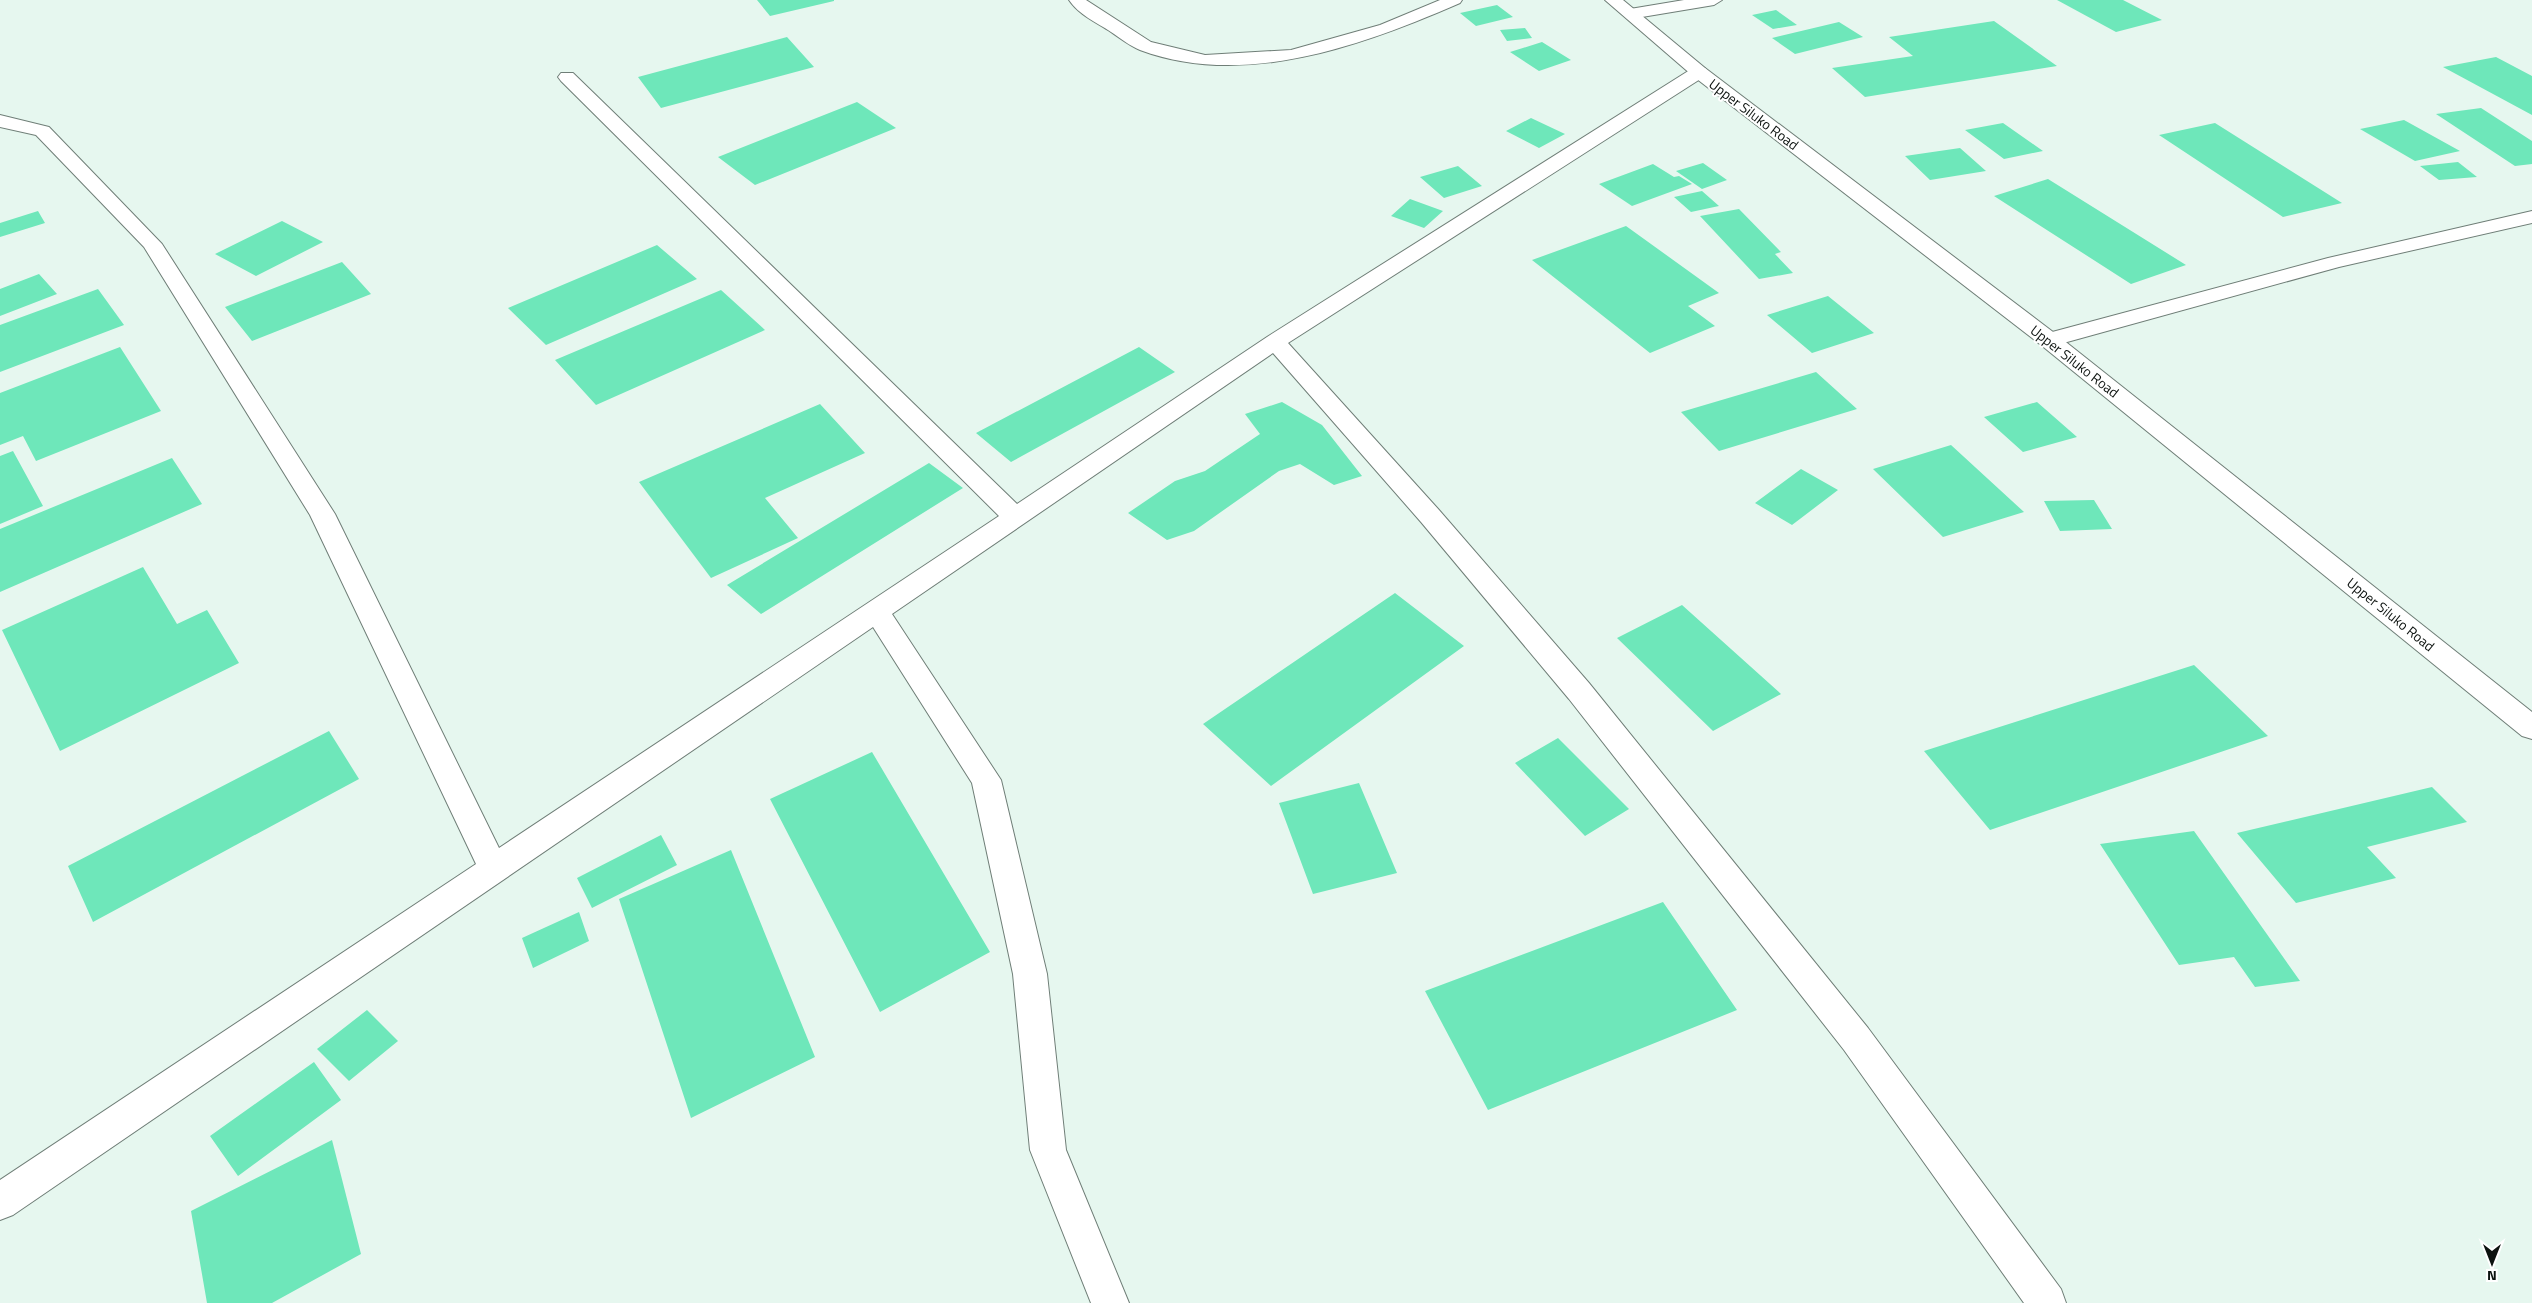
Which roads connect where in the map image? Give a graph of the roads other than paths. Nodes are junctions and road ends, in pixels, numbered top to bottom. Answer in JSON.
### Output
{"nodes":[{"id":1,"x":1077,"y":0,"type":"edge"},
{"id":2,"x":1454,"y":0,"type":"edge"},
{"id":3,"x":1613,"y":0,"type":"edge"},
{"id":4,"x":1714,"y":0,"type":"edge"},
{"id":5,"x":1630,"y":14,"type":"junction"},
{"id":6,"x":1699,"y":72,"type":"junction"},
{"id":7,"x":567,"y":77,"type":"dead end"},
{"id":8,"x":0,"y":121,"type":"edge"},
{"id":9,"x":2532,"y":216,"type":"edge"},
{"id":10,"x":2050,"y":340,"type":"junction"},
{"id":11,"x":1275,"y":342,"type":"junction"},
{"id":12,"x":1015,"y":517,"type":"junction"},
{"id":13,"x":877,"y":612,"type":"junction"},
{"id":14,"x":2532,"y":728,"type":"edge"},
{"id":15,"x":494,"y":869,"type":"junction"},
{"id":16,"x":0,"y":1202,"type":"edge"},
{"id":17,"x":1110,"y":1303,"type":"edge"},
{"id":18,"x":2047,"y":1303,"type":"edge"}],
"edges":[{"from":1,"to":2,"type":"street"},
{"from":3,"to":5,"type":"street","name":"Upper Siluko Road"},
{"from":4,"to":5,"type":"street"},
{"from":5,"to":6,"type":"street","name":"Upper Siluko Road"},
{"from":6,"to":10,"type":"street","name":"Upper Siluko Road"},
{"from":6,"to":11,"type":"street"},
{"from":7,"to":12,"type":"street"},
{"from":8,"to":15,"type":"street"},
{"from":9,"to":10,"type":"street"},
{"from":10,"to":14,"type":"street","name":"Upper Siluko Road"},
{"from":11,"to":12,"type":"street"},
{"from":11,"to":18,"type":"street"},
{"from":12,"to":13,"type":"street"},
{"from":13,"to":15,"type":"street"},
{"from":13,"to":17,"type":"street"},
{"from":15,"to":16,"type":"street"}]}
